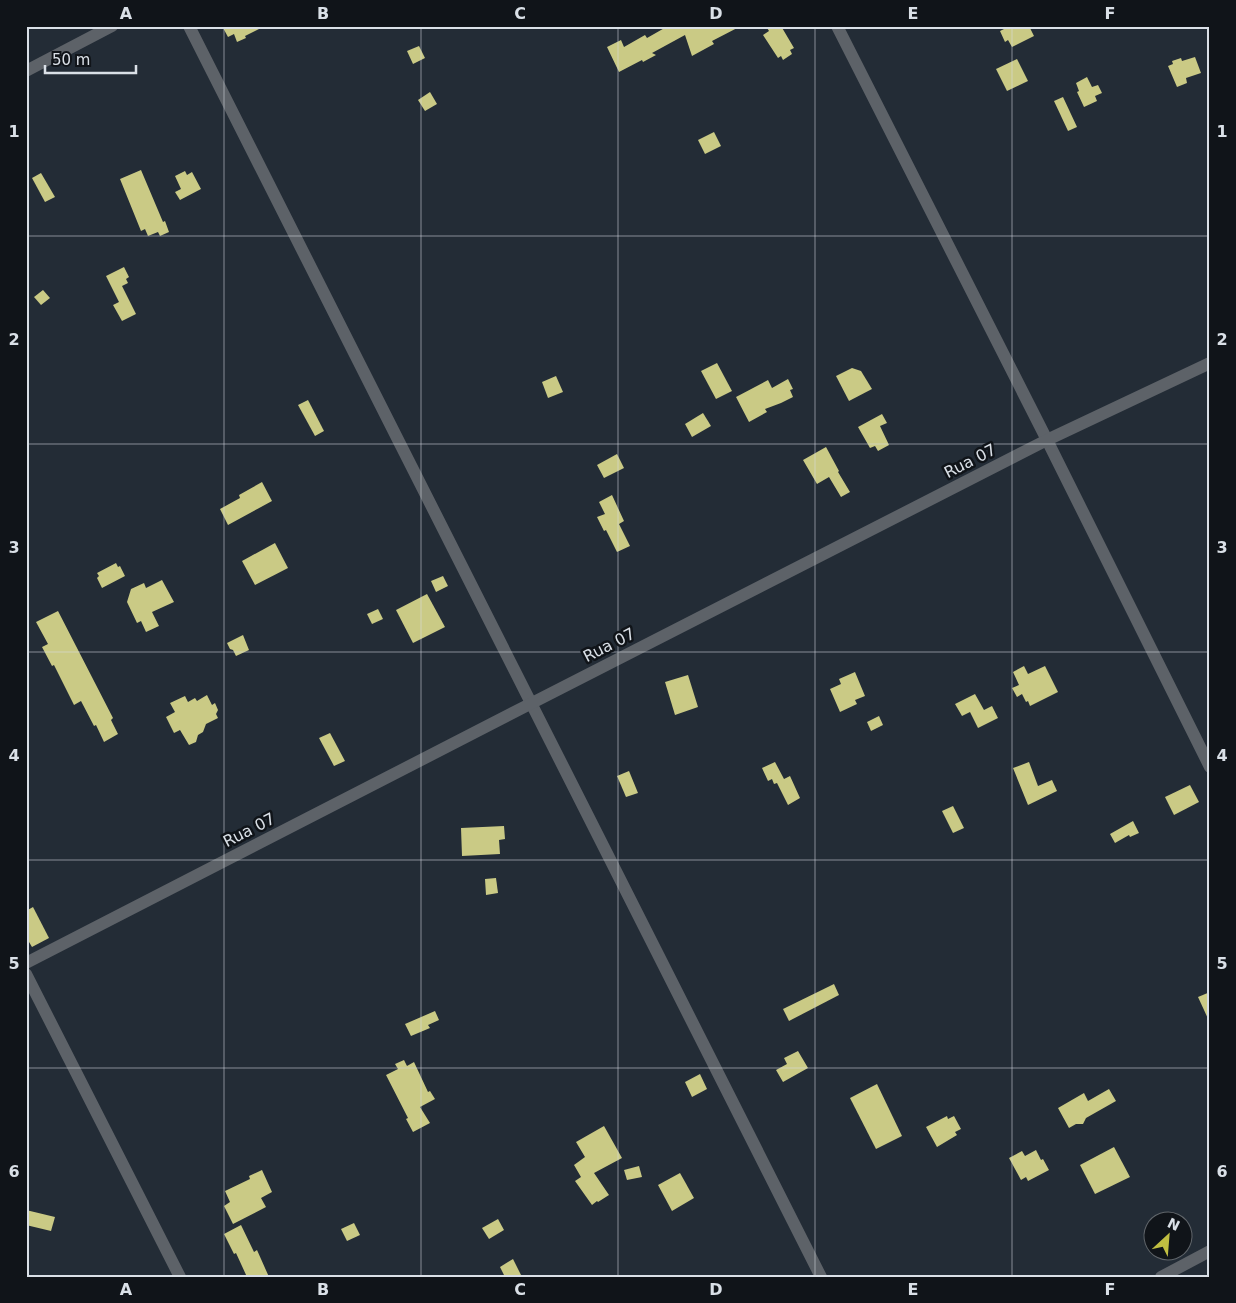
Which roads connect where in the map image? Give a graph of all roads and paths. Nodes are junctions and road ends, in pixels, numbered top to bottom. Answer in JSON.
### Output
{"nodes":[{"id":1,"x":112,"y":26,"type":"edge"},
{"id":2,"x":189,"y":26,"type":"edge"},
{"id":3,"x":837,"y":26,"type":"edge"},
{"id":4,"x":26,"y":71,"type":"edge"},
{"id":5,"x":1210,"y":363,"type":"edge"},
{"id":6,"x":1047,"y":440,"type":"junction"},
{"id":7,"x":532,"y":703,"type":"junction"},
{"id":8,"x":1210,"y":768,"type":"edge"},
{"id":9,"x":26,"y":963,"type":"edge"},
{"id":10,"x":26,"y":974,"type":"edge"},
{"id":11,"x":1210,"y":1251,"type":"edge"},
{"id":12,"x":180,"y":1277,"type":"edge"},
{"id":13,"x":821,"y":1277,"type":"edge"},
{"id":14,"x":1161,"y":1277,"type":"edge"}],
"edges":[{"from":1,"to":4,"type":"street"},
{"from":2,"to":7,"type":"street"},
{"from":3,"to":6,"type":"street"},
{"from":5,"to":6,"type":"street","name":"Rua 07"},
{"from":6,"to":7,"type":"street","name":"Rua 07"},
{"from":6,"to":8,"type":"street"},
{"from":7,"to":9,"type":"street","name":"Rua 07"},
{"from":7,"to":13,"type":"street"},
{"from":10,"to":12,"type":"street"},
{"from":11,"to":14,"type":"street"}]}
